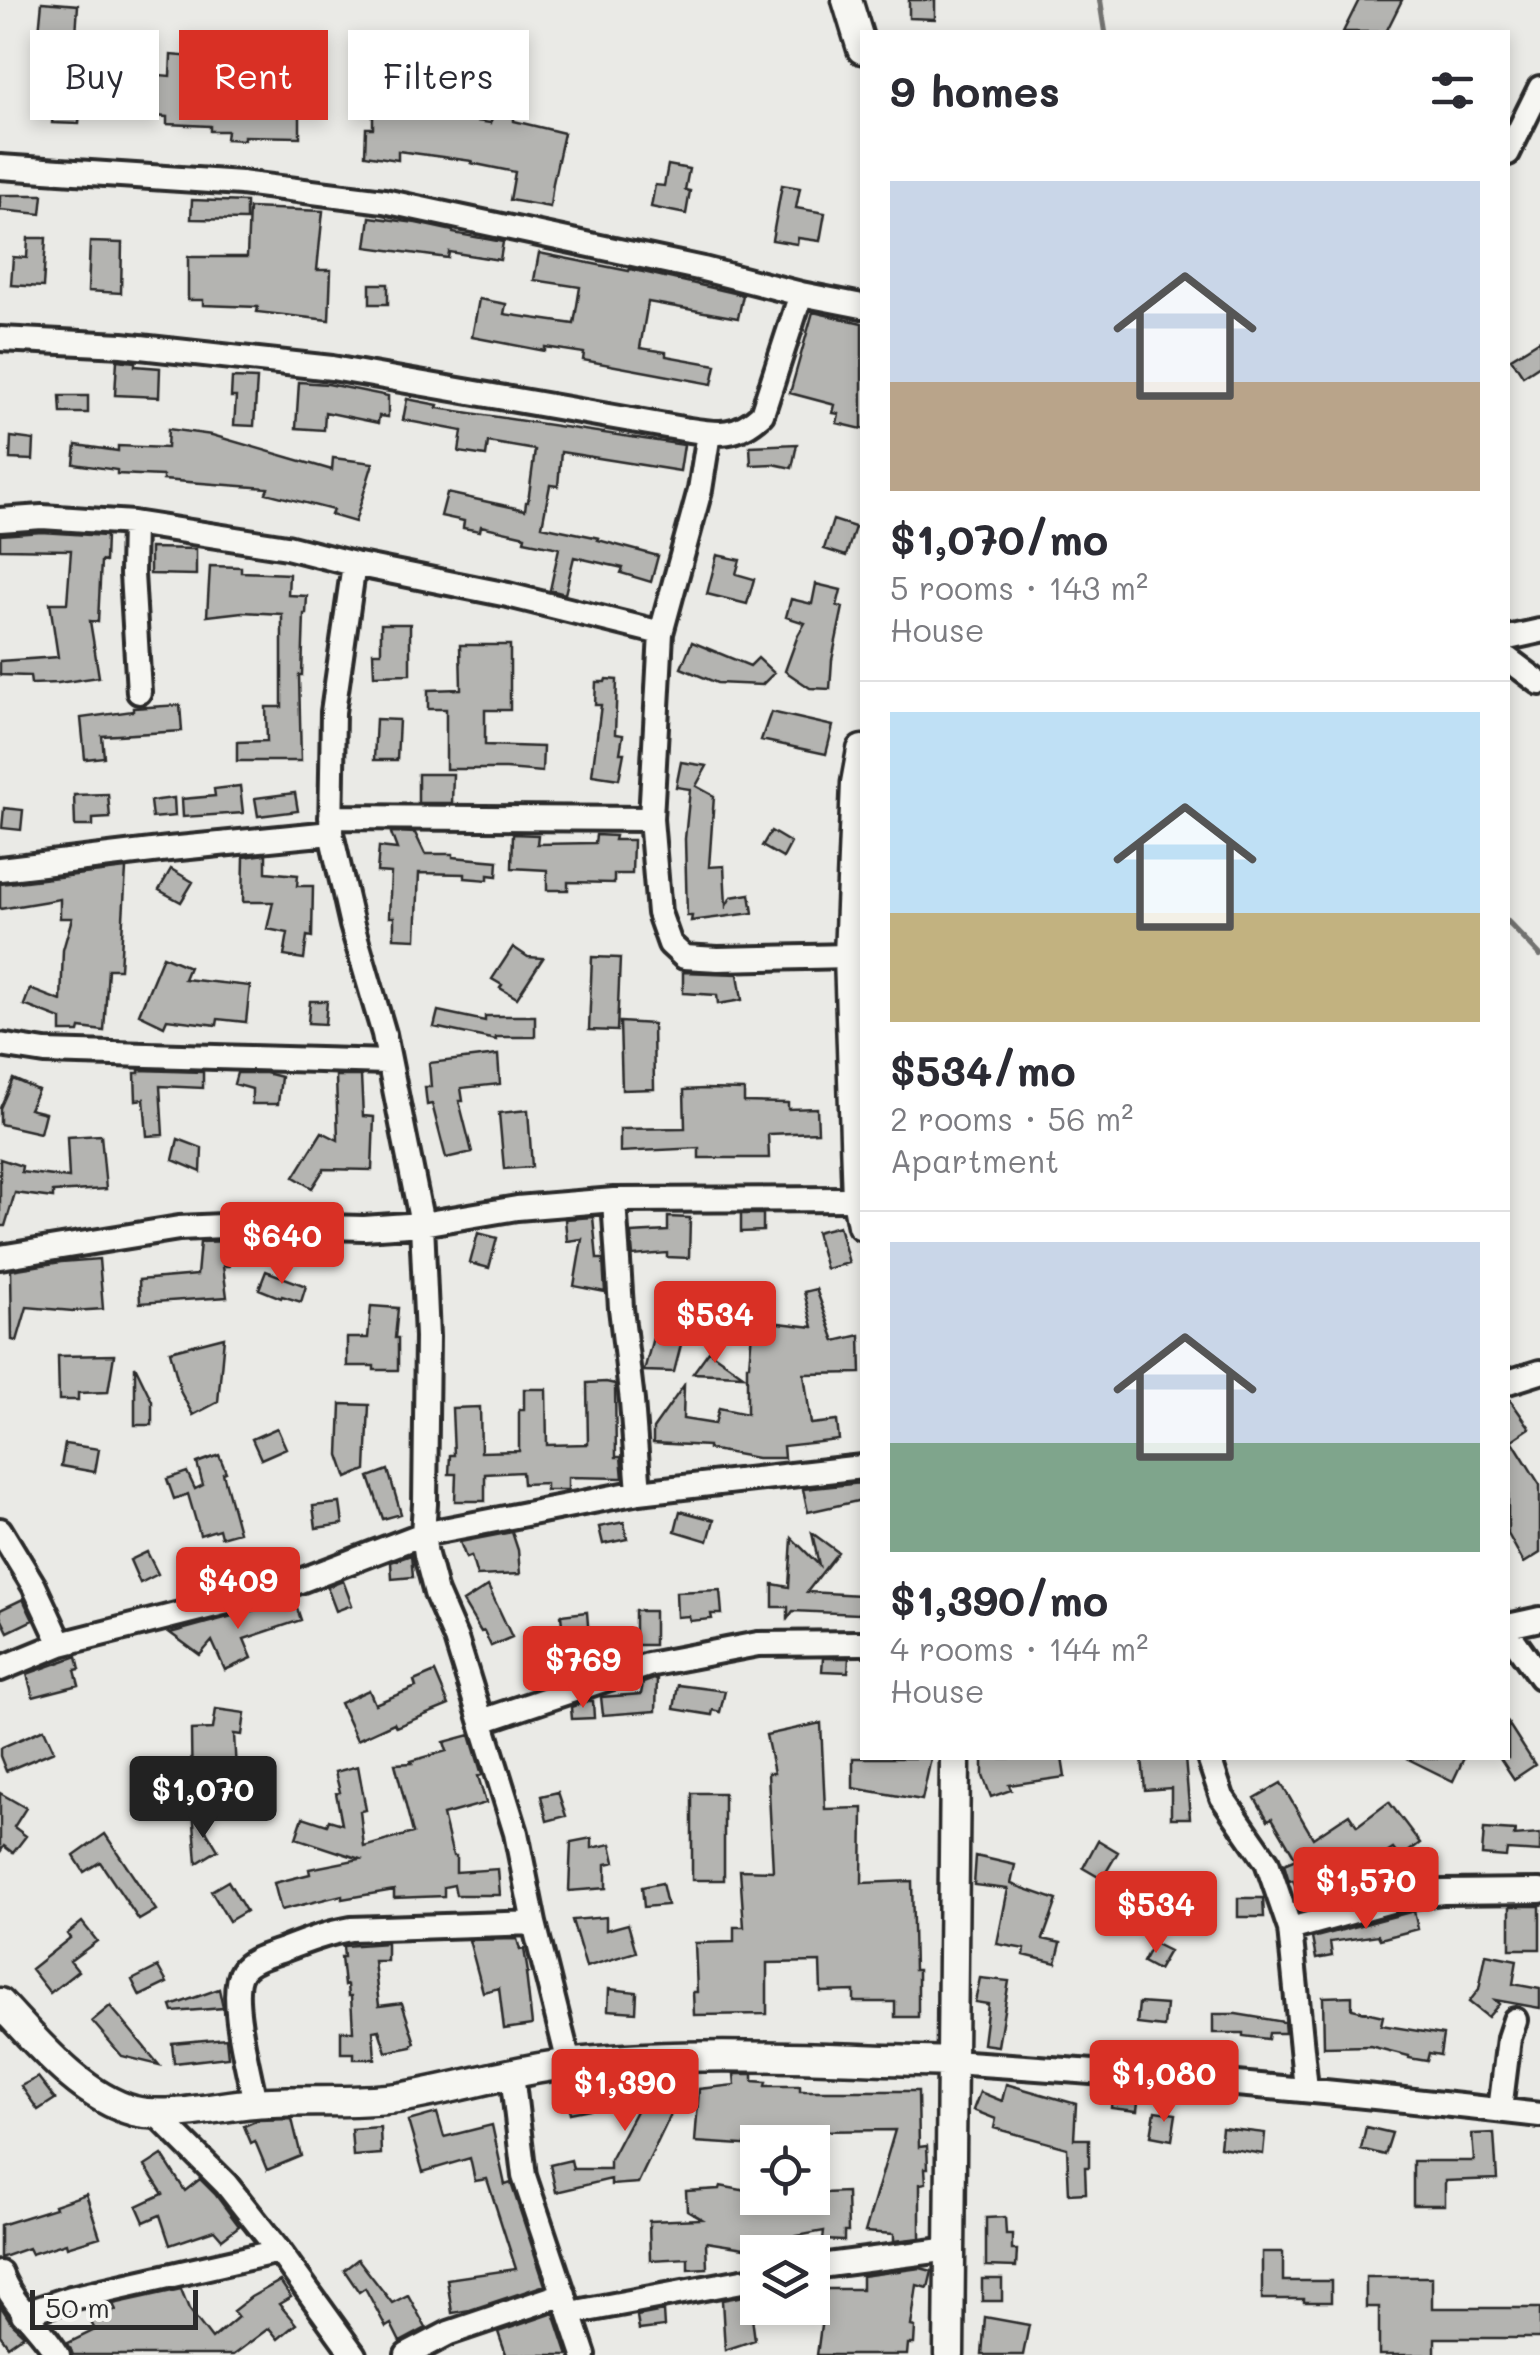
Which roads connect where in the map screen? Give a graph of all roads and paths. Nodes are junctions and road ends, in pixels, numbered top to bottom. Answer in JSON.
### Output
{"nodes":[{"id":1,"x":848,"y":0,"type":"edge"},
{"id":2,"x":860,"y":42,"type":"edge"},
{"id":3,"x":1540,"y":88,"type":"edge"},
{"id":4,"x":1510,"y":149,"type":"edge"},
{"id":5,"x":0,"y":167,"type":"edge"},
{"id":6,"x":801,"y":294,"type":"junction"},
{"id":7,"x":860,"y":306,"type":"edge"},
{"id":8,"x":0,"y":339,"type":"edge"},
{"id":9,"x":709,"y":433,"type":"junction"},
{"id":10,"x":0,"y":520,"type":"edge"},
{"id":11,"x":133,"y":523,"type":"junction"},
{"id":12,"x":354,"y":564,"type":"junction"},
{"id":13,"x":1540,"y":631,"type":"edge"},
{"id":14,"x":661,"y":634,"type":"junction"},
{"id":15,"x":1510,"y":638,"type":"edge"},
{"id":16,"x":1510,"y":661,"type":"edge"},
{"id":17,"x":1540,"y":683,"type":"edge"},
{"id":18,"x":139,"y":692,"type":"dead end"},
{"id":19,"x":860,"y":761,"type":"edge"},
{"id":20,"x":651,"y":819,"type":"junction"},
{"id":21,"x":331,"y":825,"type":"junction"},
{"id":22,"x":0,"y":869,"type":"edge"},
{"id":23,"x":856,"y":957,"type":"edge"},
{"id":24,"x":0,"y":1046,"type":"edge"},
{"id":25,"x":388,"y":1062,"type":"junction"},
{"id":26,"x":614,"y":1200,"type":"junction"},
{"id":27,"x":860,"y":1212,"type":"edge"},
{"id":28,"x":422,"y":1224,"type":"junction"},
{"id":29,"x":0,"y":1256,"type":"edge"},
{"id":30,"x":1540,"y":1372,"type":"edge"},
{"id":31,"x":1510,"y":1381,"type":"edge"},
{"id":32,"x":860,"y":1467,"type":"edge"},
{"id":33,"x":639,"y":1492,"type":"junction"},
{"id":34,"x":0,"y":1530,"type":"edge"},
{"id":35,"x":422,"y":1534,"type":"junction"},
{"id":36,"x":1540,"y":1619,"type":"edge"},
{"id":37,"x":1510,"y":1628,"type":"edge"},
{"id":38,"x":1510,"y":1632,"type":"edge"},
{"id":39,"x":860,"y":1643,"type":"edge"},
{"id":40,"x":61,"y":1644,"type":"junction"},
{"id":41,"x":0,"y":1669,"type":"edge"},
{"id":42,"x":1540,"y":1677,"type":"edge"},
{"id":43,"x":482,"y":1721,"type":"junction"},
{"id":44,"x":955,"y":1760,"type":"edge"},
{"id":45,"x":1209,"y":1760,"type":"edge"},
{"id":46,"x":1540,"y":1891,"type":"edge"},
{"id":47,"x":534,"y":1923,"type":"junction"},
{"id":48,"x":1290,"y":1929,"type":"junction"},
{"id":49,"x":0,"y":2003,"type":"edge"},
{"id":50,"x":1515,"y":2020,"type":"dead end"},
{"id":51,"x":952,"y":2062,"type":"junction"},
{"id":52,"x":569,"y":2063,"type":"junction"},
{"id":53,"x":512,"y":2074,"type":"junction"},
{"id":54,"x":1306,"y":2089,"type":"junction"},
{"id":55,"x":255,"y":2103,"type":"junction"},
{"id":56,"x":1500,"y":2110,"type":"junction"},
{"id":57,"x":156,"y":2114,"type":"junction"},
{"id":58,"x":1540,"y":2115,"type":"edge"},
{"id":59,"x":951,"y":2249,"type":"junction"},
{"id":60,"x":278,"y":2252,"type":"junction"},
{"id":61,"x":830,"y":2265,"type":"edge"},
{"id":62,"x":0,"y":2273,"type":"edge"},
{"id":63,"x":740,"y":2280,"type":"edge"},
{"id":64,"x":568,"y":2303,"type":"junction"},
{"id":65,"x":23,"y":2314,"type":"junction"},
{"id":66,"x":58,"y":2355,"type":"edge"},
{"id":67,"x":354,"y":2355,"type":"edge"},
{"id":68,"x":407,"y":2355,"type":"edge"},
{"id":69,"x":584,"y":2355,"type":"edge"},
{"id":70,"x":949,"y":2355,"type":"edge"}],
"edges":[{"from":1,"to":2,"type":"street"},
{"from":3,"to":4,"type":"street"},
{"from":5,"to":6,"type":"street"},
{"from":6,"to":7,"type":"street"},
{"from":6,"to":9,"type":"street"},
{"from":8,"to":9,"type":"street"},
{"from":9,"to":14,"type":"street"},
{"from":10,"to":11,"type":"street"},
{"from":11,"to":12,"type":"street"},
{"from":11,"to":18,"type":"street"},
{"from":12,"to":14,"type":"street"},
{"from":12,"to":21,"type":"street"},
{"from":13,"to":15,"type":"street"},
{"from":14,"to":20,"type":"street"},
{"from":16,"to":17,"type":"street"},
{"from":19,"to":23,"type":"street"},
{"from":20,"to":21,"type":"street"},
{"from":20,"to":23,"type":"street"},
{"from":21,"to":22,"type":"street"},
{"from":21,"to":25,"type":"street"},
{"from":23,"to":27,"type":"street"},
{"from":24,"to":25,"type":"street"},
{"from":25,"to":28,"type":"street"},
{"from":26,"to":27,"type":"street"},
{"from":26,"to":28,"type":"street"},
{"from":26,"to":33,"type":"street"},
{"from":28,"to":29,"type":"street"},
{"from":28,"to":35,"type":"street"},
{"from":30,"to":31,"type":"street"},
{"from":32,"to":33,"type":"street"},
{"from":33,"to":35,"type":"street"},
{"from":34,"to":40,"type":"street"},
{"from":35,"to":40,"type":"street"},
{"from":35,"to":43,"type":"street"},
{"from":36,"to":37,"type":"street"},
{"from":38,"to":42,"type":"street"},
{"from":39,"to":43,"type":"street"},
{"from":40,"to":41,"type":"street"},
{"from":43,"to":47,"type":"street"},
{"from":44,"to":51,"type":"street"},
{"from":45,"to":48,"type":"street"},
{"from":46,"to":48,"type":"street"},
{"from":47,"to":52,"type":"street"},
{"from":47,"to":55,"type":"street"},
{"from":48,"to":54,"type":"street"},
{"from":49,"to":57,"type":"street"},
{"from":50,"to":56,"type":"street"},
{"from":51,"to":52,"type":"street"},
{"from":51,"to":54,"type":"street"},
{"from":51,"to":59,"type":"street"},
{"from":52,"to":53,"type":"street"},
{"from":53,"to":55,"type":"street"},
{"from":53,"to":64,"type":"street"},
{"from":54,"to":56,"type":"street"},
{"from":55,"to":57,"type":"street"},
{"from":56,"to":58,"type":"street"},
{"from":57,"to":60,"type":"street"},
{"from":59,"to":61,"type":"street"},
{"from":59,"to":70,"type":"street"},
{"from":60,"to":65,"type":"street"},
{"from":60,"to":67,"type":"street"},
{"from":62,"to":65,"type":"street"},
{"from":63,"to":64,"type":"street"},
{"from":64,"to":68,"type":"street"},
{"from":64,"to":69,"type":"street"},
{"from":65,"to":66,"type":"street"}]}
